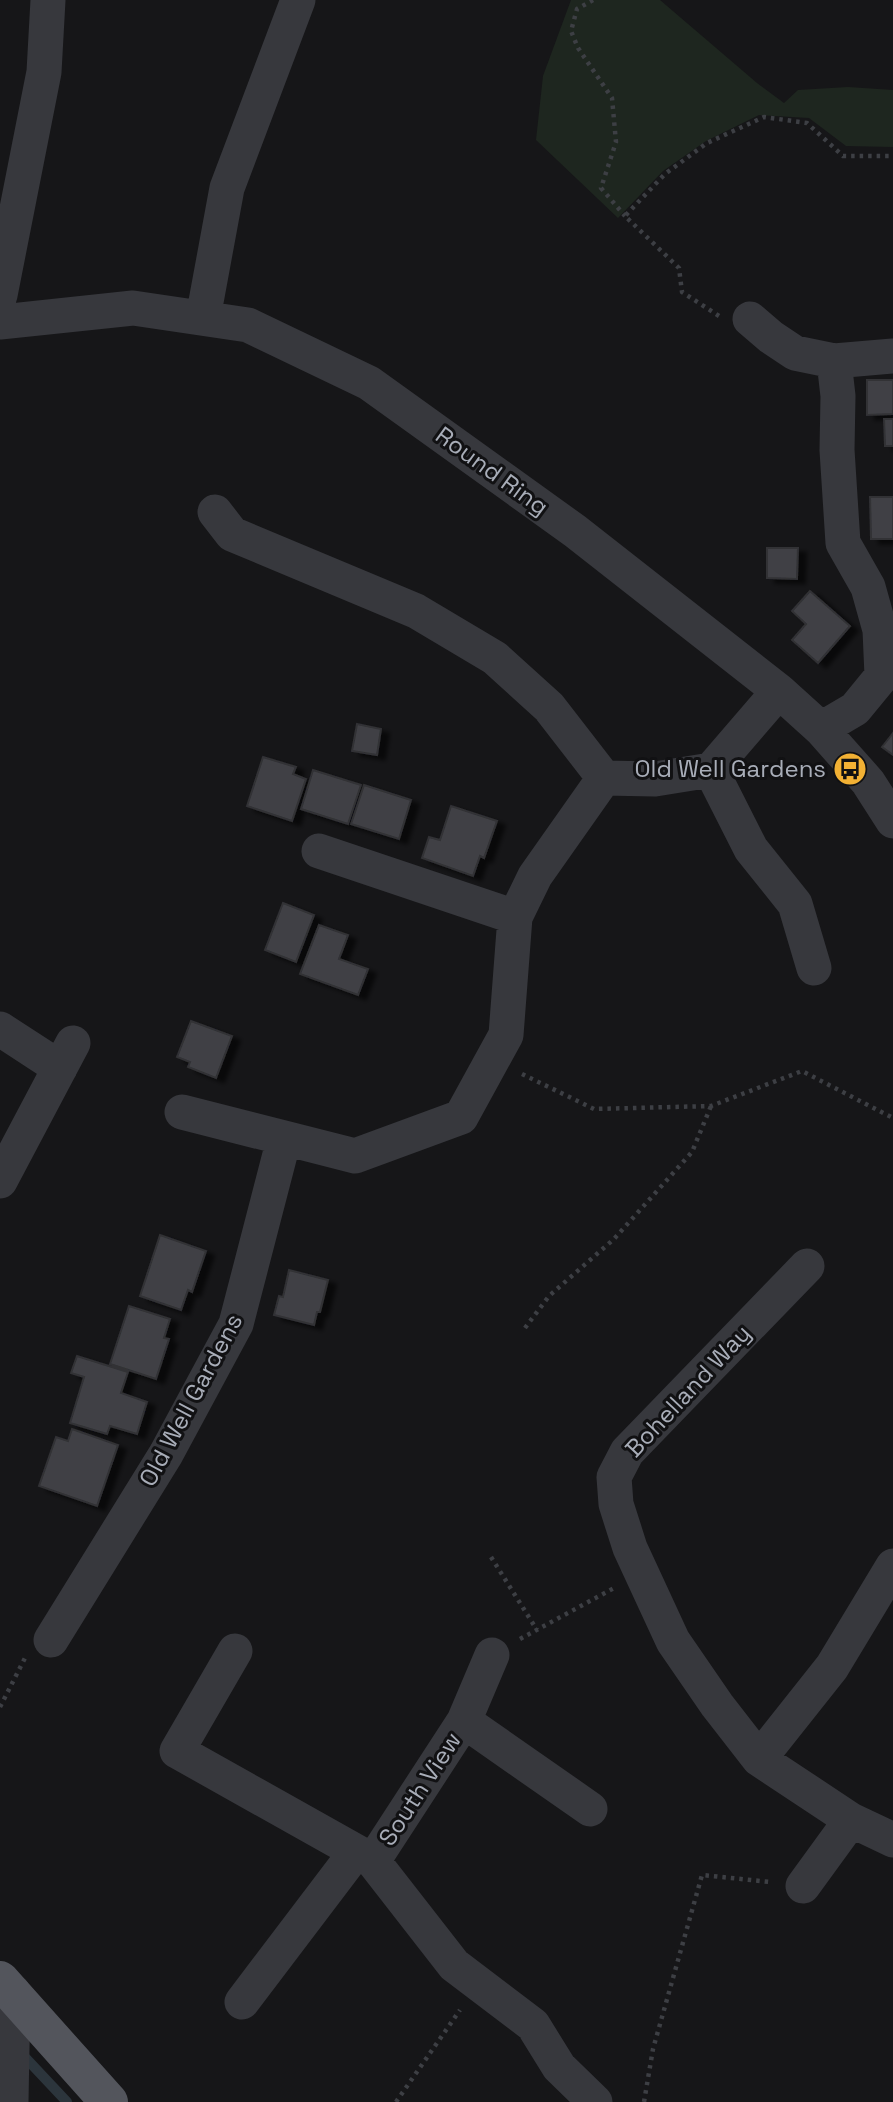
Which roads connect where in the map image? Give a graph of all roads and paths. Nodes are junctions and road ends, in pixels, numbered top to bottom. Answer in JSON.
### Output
{"nodes":[{"id":1,"x":48,"y":0,"type":"edge"},
{"id":2,"x":298,"y":0,"type":"edge"},
{"id":3,"x":593,"y":0,"type":"edge"},
{"id":4,"x":893,"y":156,"type":"edge"},
{"id":5,"x":625,"y":216,"type":"junction"},
{"id":6,"x":0,"y":295,"type":"edge"},
{"id":7,"x":203,"y":318,"type":"junction"},
{"id":8,"x":0,"y":322,"type":"edge"},
{"id":9,"x":760,"y":328,"type":"joint"},
{"id":10,"x":893,"y":356,"type":"edge"},
{"id":11,"x":834,"y":361,"type":"junction"},
{"id":12,"x":215,"y":512,"type":"dead end"},
{"id":13,"x":779,"y":691,"type":"junction"},
{"id":14,"x":821,"y":729,"type":"junction"},
{"id":15,"x":710,"y":770,"type":"junction"},
{"id":16,"x":604,"y":778,"type":"junction"},
{"id":17,"x":893,"y":821,"type":"edge"},
{"id":18,"x":319,"y":850,"type":"dead end"},
{"id":19,"x":514,"y":916,"type":"junction"},
{"id":20,"x":814,"y":968,"type":"dead end"},
{"id":21,"x":0,"y":1029,"type":"edge"},
{"id":22,"x":492,"y":1060,"type":"junction"},
{"id":23,"x":711,"y":1107,"type":"junction"},
{"id":24,"x":182,"y":1112,"type":"dead end"},
{"id":25,"x":893,"y":1118,"type":"edge"},
{"id":26,"x":284,"y":1139,"type":"junction"},
{"id":27,"x":0,"y":1181,"type":"edge"},
{"id":28,"x":807,"y":1266,"type":"dead end"},
{"id":29,"x":525,"y":1328,"type":"dead end"},
{"id":30,"x":491,"y":1557,"type":"dead end"},
{"id":31,"x":893,"y":1566,"type":"edge"},
{"id":32,"x":641,"y":1573,"type":"junction"},
{"id":33,"x":537,"y":1630,"type":"junction"},
{"id":34,"x":51,"y":1640,"type":"joint"},
{"id":35,"x":236,"y":1651,"type":"dead end"},
{"id":36,"x":492,"y":1655,"type":"joint"},
{"id":37,"x":0,"y":1707,"type":"edge"},
{"id":38,"x":464,"y":1721,"type":"junction"},
{"id":39,"x":759,"y":1759,"type":"junction"},
{"id":40,"x":590,"y":1809,"type":"dead end"},
{"id":41,"x":851,"y":1820,"type":"junction"},
{"id":42,"x":893,"y":1840,"type":"edge"},
{"id":43,"x":364,"y":1857,"type":"junction"},
{"id":44,"x":803,"y":1886,"type":"joint"},
{"id":45,"x":479,"y":1984,"type":"junction"},
{"id":46,"x":6,"y":1986,"type":"edge"},
{"id":47,"x":242,"y":2002,"type":"dead end"},
{"id":48,"x":11,"y":2102,"type":"edge"},
{"id":49,"x":109,"y":2102,"type":"edge"},
{"id":50,"x":396,"y":2102,"type":"edge"},
{"id":51,"x":596,"y":2102,"type":"edge"},
{"id":52,"x":644,"y":2102,"type":"edge"}],
"edges":[{"from":1,"to":6,"type":"street"},
{"from":2,"to":7,"type":"street"},
{"from":3,"to":5,"type":"path"},
{"from":4,"to":5,"type":"path"},
{"from":5,"to":9,"type":"path"},
{"from":7,"to":8,"type":"street","name":"Round Ring"},
{"from":7,"to":13,"type":"street","name":"Round Ring"},
{"from":9,"to":11,"type":"street"},
{"from":10,"to":11,"type":"street"},
{"from":11,"to":14,"type":"street"},
{"from":12,"to":16,"type":"street"},
{"from":13,"to":14,"type":"street","name":"Round Ring"},
{"from":13,"to":15,"type":"street"},
{"from":14,"to":17,"type":"street","name":"Round Ring"},
{"from":15,"to":16,"type":"street"},
{"from":15,"to":20,"type":"street"},
{"from":16,"to":19,"type":"street"},
{"from":18,"to":19,"type":"street"},
{"from":19,"to":22,"type":"street"},
{"from":21,"to":27,"type":"street"},
{"from":22,"to":23,"type":"path"},
{"from":22,"to":26,"type":"street"},
{"from":23,"to":25,"type":"path"},
{"from":23,"to":29,"type":"path"},
{"from":24,"to":26,"type":"street"},
{"from":26,"to":34,"type":"street","name":"Old Well Gardens"},
{"from":28,"to":32,"type":"street","name":"Bohelland Way"},
{"from":30,"to":33,"type":"path"},
{"from":31,"to":39,"type":"street"},
{"from":32,"to":33,"type":"path"},
{"from":32,"to":39,"type":"street","name":"Bohelland Way"},
{"from":33,"to":36,"type":"path"},
{"from":34,"to":37,"type":"path"},
{"from":35,"to":43,"type":"street"},
{"from":36,"to":38,"type":"street","name":"South View"},
{"from":38,"to":40,"type":"street","name":"South View"},
{"from":38,"to":43,"type":"street","name":"South View"},
{"from":39,"to":41,"type":"street","name":"Bohelland Way"},
{"from":41,"to":42,"type":"street","name":"Bohelland Way"},
{"from":41,"to":44,"type":"street"},
{"from":43,"to":45,"type":"street","name":"South View"},
{"from":43,"to":47,"type":"street"},
{"from":44,"to":52,"type":"path"},
{"from":45,"to":50,"type":"path"},
{"from":45,"to":51,"type":"street","name":"South View"},
{"from":46,"to":48,"type":"street"},
{"from":46,"to":49,"type":"main road"}]}
